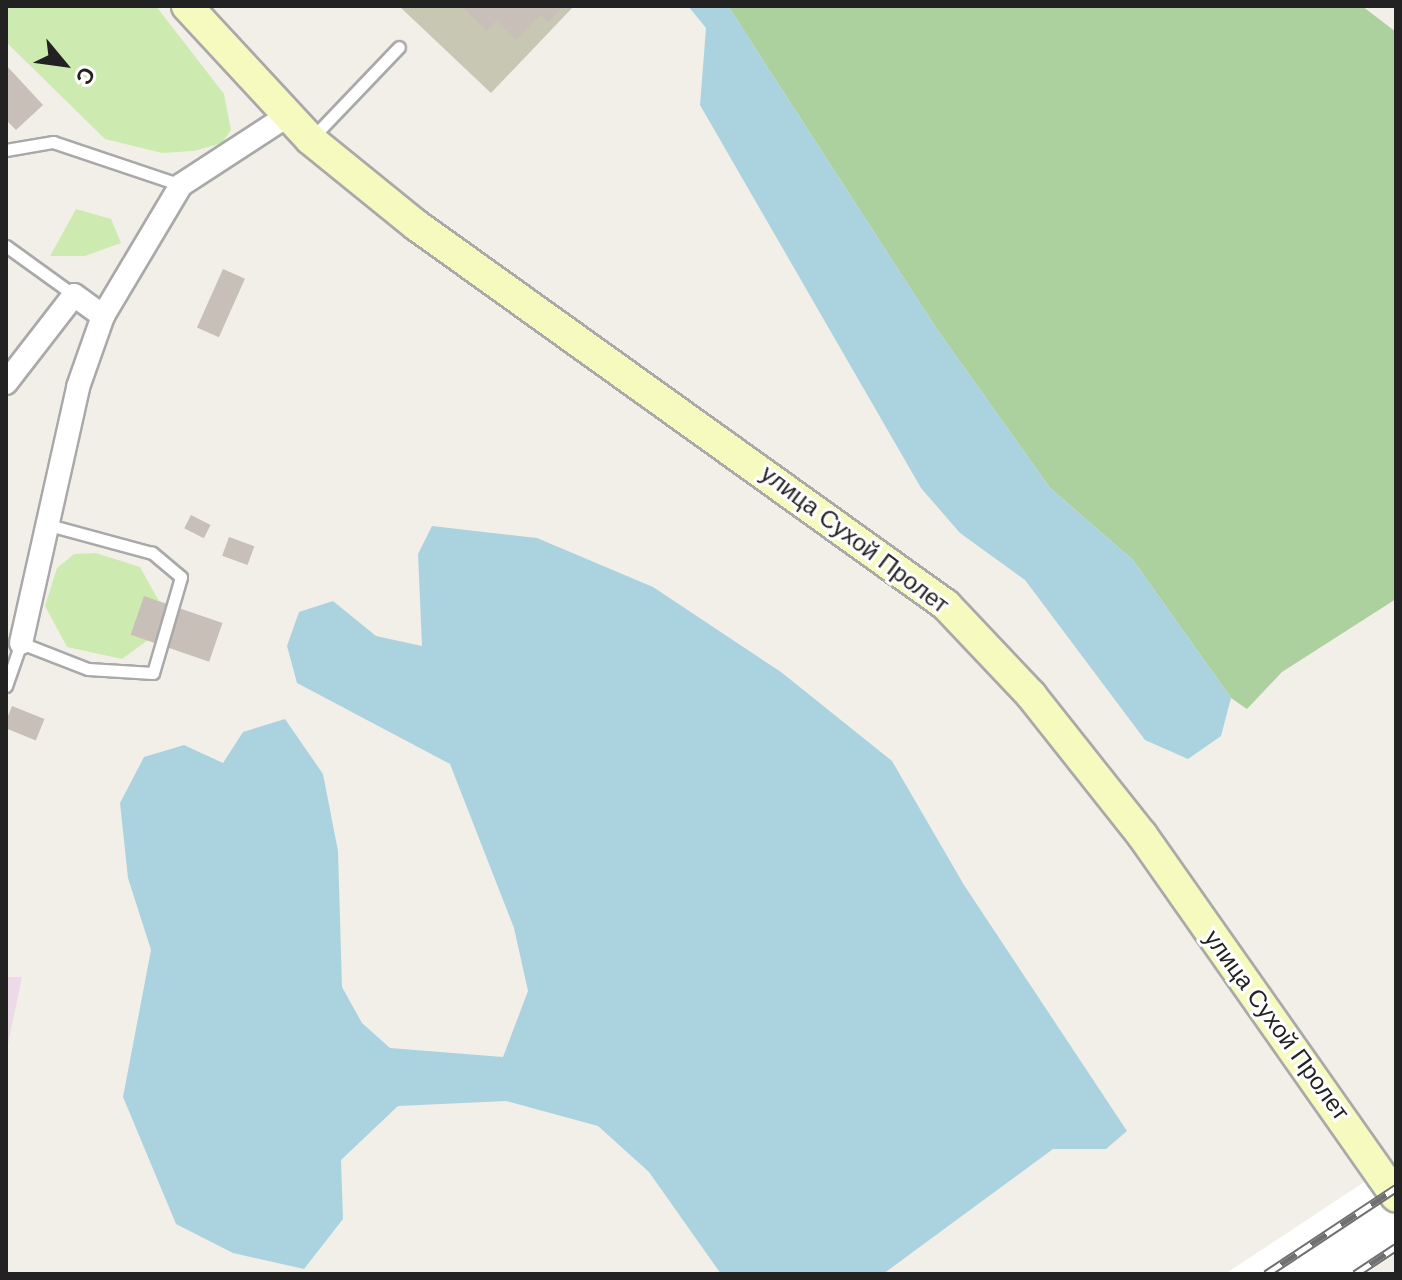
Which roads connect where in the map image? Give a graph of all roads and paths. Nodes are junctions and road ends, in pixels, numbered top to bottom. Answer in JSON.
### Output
{"nodes":[{"id":1,"x":187,"y":6,"type":"edge"},
{"id":2,"x":399,"y":47,"type":"dead end"},
{"id":3,"x":287,"y":116,"type":"junction"},
{"id":4,"x":310,"y":139,"type":"junction"},
{"id":5,"x":6,"y":150,"type":"edge"},
{"id":6,"x":181,"y":185,"type":"junction"},
{"id":7,"x":6,"y":246,"type":"edge"},
{"id":8,"x":74,"y":295,"type":"junction"},
{"id":9,"x":103,"y":316,"type":"junction"},
{"id":10,"x":6,"y":383,"type":"edge"},
{"id":11,"x":49,"y":525,"type":"junction"},
{"id":12,"x":21,"y":643,"type":"junction"},
{"id":13,"x":6,"y":686,"type":"edge"},
{"id":14,"x":1396,"y":1197,"type":"edge"}],
"edges":[{"from":1,"to":3,"type":"main road","name":"улица Сухой Пролет"},
{"from":2,"to":4,"type":"lane"},
{"from":3,"to":4,"type":"main road","name":"улица Сухой Пролет"},
{"from":3,"to":6,"type":"street"},
{"from":4,"to":14,"type":"main road","name":"улица Сухой Пролет"},
{"from":5,"to":6,"type":"lane"},
{"from":6,"to":9,"type":"street"},
{"from":7,"to":8,"type":"lane"},
{"from":8,"to":9,"type":"street"},
{"from":8,"to":10,"type":"street"},
{"from":9,"to":11,"type":"street"},
{"from":11,"to":12,"type":"street"},
{"from":11,"to":12,"type":"lane"},
{"from":12,"to":13,"type":"lane"}]}
